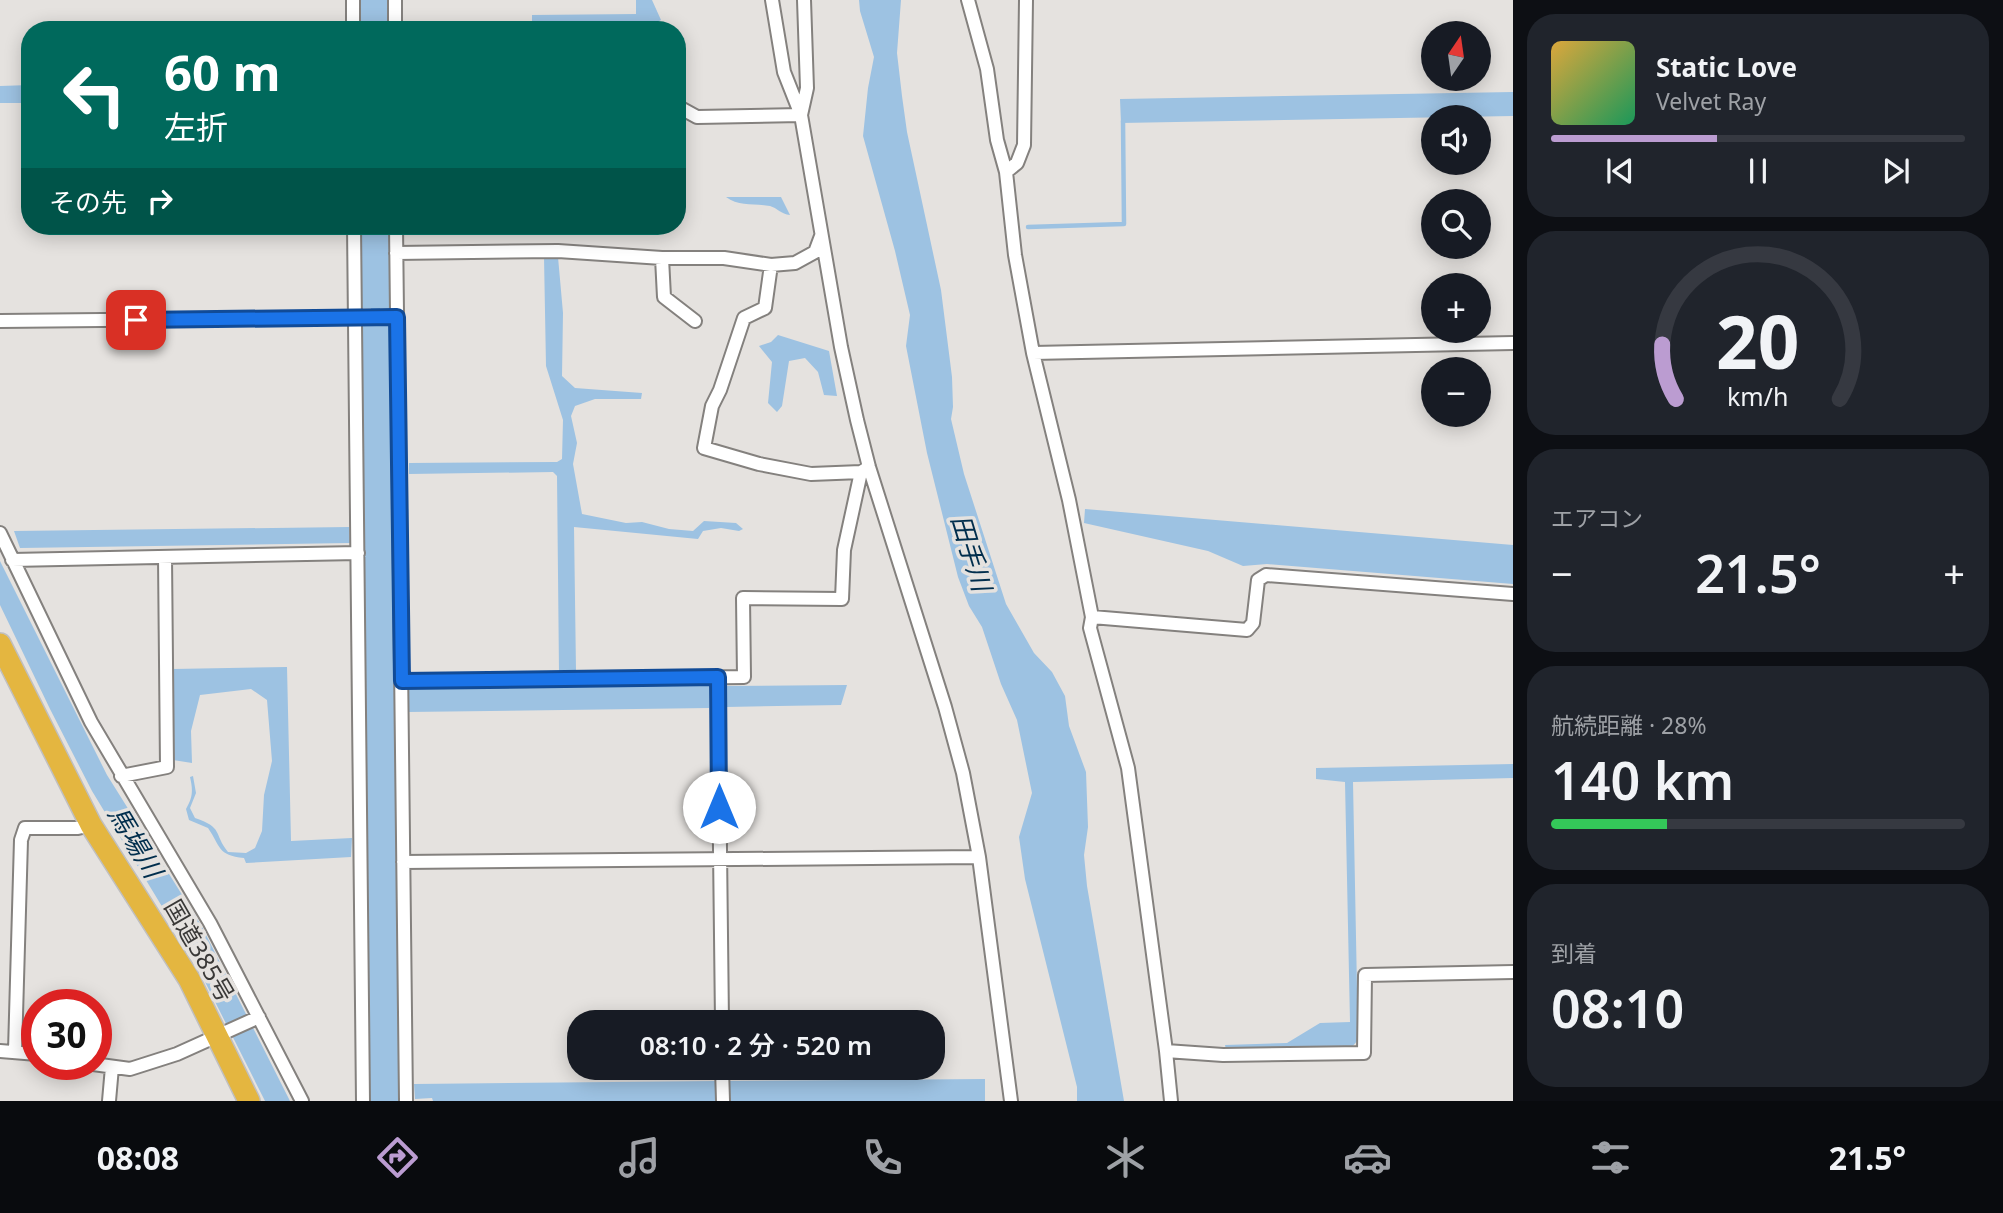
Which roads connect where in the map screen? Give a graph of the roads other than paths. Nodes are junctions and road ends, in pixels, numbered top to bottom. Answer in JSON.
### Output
{"nodes":[{"id":1,"x":353,"y":0,"type":"edge"},
{"id":2,"x":395,"y":0,"type":"edge"},
{"id":3,"x":772,"y":0,"type":"edge"},
{"id":4,"x":803,"y":0,"type":"edge"},
{"id":5,"x":968,"y":0,"type":"edge"},
{"id":6,"x":1026,"y":0,"type":"edge"},
{"id":7,"x":353,"y":21,"type":"edge"},
{"id":8,"x":395,"y":21,"type":"edge"},
{"id":9,"x":686,"y":111,"type":"edge"},
{"id":10,"x":801,"y":116,"type":"junction"},
{"id":11,"x":1006,"y":172,"type":"junction"},
{"id":12,"x":822,"y":232,"type":"junction"},
{"id":13,"x":354,"y":235,"type":"edge"},
{"id":14,"x":396,"y":235,"type":"edge"},
{"id":15,"x":396,"y":253,"type":"junction"},
{"id":16,"x":662,"y":258,"type":"junction"},
{"id":17,"x":771,"y":265,"type":"junction"},
{"id":18,"x":354,"y":317,"type":"junction"},
{"id":19,"x":390,"y":317,"type":"junction"},
{"id":20,"x":0,"y":321,"type":"edge"},
{"id":21,"x":695,"y":321,"type":"dead end"},
{"id":22,"x":1513,"y":343,"type":"edge"},
{"id":23,"x":1033,"y":354,"type":"junction"},
{"id":24,"x":865,"y":470,"type":"junction"},
{"id":25,"x":0,"y":533,"type":"edge"},
{"id":26,"x":358,"y":553,"type":"junction"},
{"id":27,"x":164,"y":557,"type":"junction"},
{"id":28,"x":12,"y":560,"type":"junction"},
{"id":29,"x":1513,"y":594,"type":"edge"},
{"id":30,"x":1092,"y":617,"type":"junction"},
{"id":31,"x":0,"y":645,"type":"edge"},
{"id":32,"x":718,"y":677,"type":"junction"},
{"id":33,"x":402,"y":681,"type":"junction"},
{"id":34,"x":121,"y":776,"type":"junction"},
{"id":35,"x":91,"y":825,"type":"junction"},
{"id":36,"x":979,"y":858,"type":"junction"},
{"id":37,"x":720,"y":859,"type":"junction"},
{"id":38,"x":403,"y":862,"type":"junction"},
{"id":39,"x":1513,"y":972,"type":"edge"},
{"id":40,"x":722,"y":1010,"type":"edge"},
{"id":41,"x":257,"y":1018,"type":"junction"},
{"id":42,"x":221,"y":1034,"type":"junction"},
{"id":43,"x":0,"y":1051,"type":"edge"},
{"id":44,"x":15,"y":1051,"type":"junction"},
{"id":45,"x":1166,"y":1051,"type":"junction"},
{"id":46,"x":21,"y":1052,"type":"edge"},
{"id":47,"x":112,"y":1067,"type":"edge"},
{"id":48,"x":111,"y":1080,"type":"edge"},
{"id":49,"x":722,"y":1080,"type":"edge"},
{"id":50,"x":109,"y":1101,"type":"edge"},
{"id":51,"x":249,"y":1101,"type":"edge"},
{"id":52,"x":302,"y":1101,"type":"edge"},
{"id":53,"x":363,"y":1101,"type":"edge"},
{"id":54,"x":406,"y":1101,"type":"edge"},
{"id":55,"x":723,"y":1101,"type":"edge"},
{"id":56,"x":1011,"y":1101,"type":"edge"},
{"id":57,"x":1171,"y":1101,"type":"edge"}],
"edges":[{"from":1,"to":7,"type":"street"},
{"from":2,"to":8,"type":"street"},
{"from":3,"to":10,"type":"street"},
{"from":4,"to":10,"type":"street"},
{"from":5,"to":11,"type":"street"},
{"from":6,"to":11,"type":"street"},
{"from":9,"to":10,"type":"street"},
{"from":10,"to":12,"type":"street"},
{"from":11,"to":23,"type":"street"},
{"from":12,"to":17,"type":"street"},
{"from":12,"to":24,"type":"street"},
{"from":13,"to":18,"type":"street"},
{"from":14,"to":15,"type":"street"},
{"from":15,"to":16,"type":"street"},
{"from":15,"to":19,"type":"street"},
{"from":16,"to":17,"type":"street"},
{"from":16,"to":21,"type":"street"},
{"from":17,"to":24,"type":"street"},
{"from":18,"to":19,"type":"street"},
{"from":18,"to":20,"type":"street"},
{"from":18,"to":26,"type":"street"},
{"from":19,"to":33,"type":"street"},
{"from":22,"to":23,"type":"street"},
{"from":23,"to":30,"type":"street"},
{"from":24,"to":32,"type":"street"},
{"from":24,"to":36,"type":"street"},
{"from":25,"to":28,"type":"street"},
{"from":26,"to":27,"type":"street"},
{"from":26,"to":53,"type":"street"},
{"from":27,"to":28,"type":"street"},
{"from":27,"to":34,"type":"street"},
{"from":28,"to":34,"type":"street"},
{"from":29,"to":30,"type":"street"},
{"from":30,"to":45,"type":"street"},
{"from":31,"to":35,"type":"highway","name":"国道385号"},
{"from":32,"to":33,"type":"street"},
{"from":32,"to":37,"type":"street"},
{"from":33,"to":38,"type":"street"},
{"from":34,"to":41,"type":"street"},
{"from":35,"to":42,"type":"highway","name":"国道385号"},
{"from":35,"to":44,"type":"street"},
{"from":36,"to":37,"type":"street"},
{"from":36,"to":56,"type":"street"},
{"from":37,"to":38,"type":"street"},
{"from":37,"to":40,"type":"street"},
{"from":38,"to":54,"type":"street"},
{"from":39,"to":45,"type":"street"},
{"from":41,"to":42,"type":"street"},
{"from":41,"to":52,"type":"street"},
{"from":42,"to":47,"type":"street"},
{"from":42,"to":51,"type":"highway","name":"国道385号"},
{"from":43,"to":44,"type":"street"},
{"from":44,"to":46,"type":"street"},
{"from":45,"to":57,"type":"street"},
{"from":48,"to":50,"type":"street"},
{"from":49,"to":55,"type":"street"}]}
